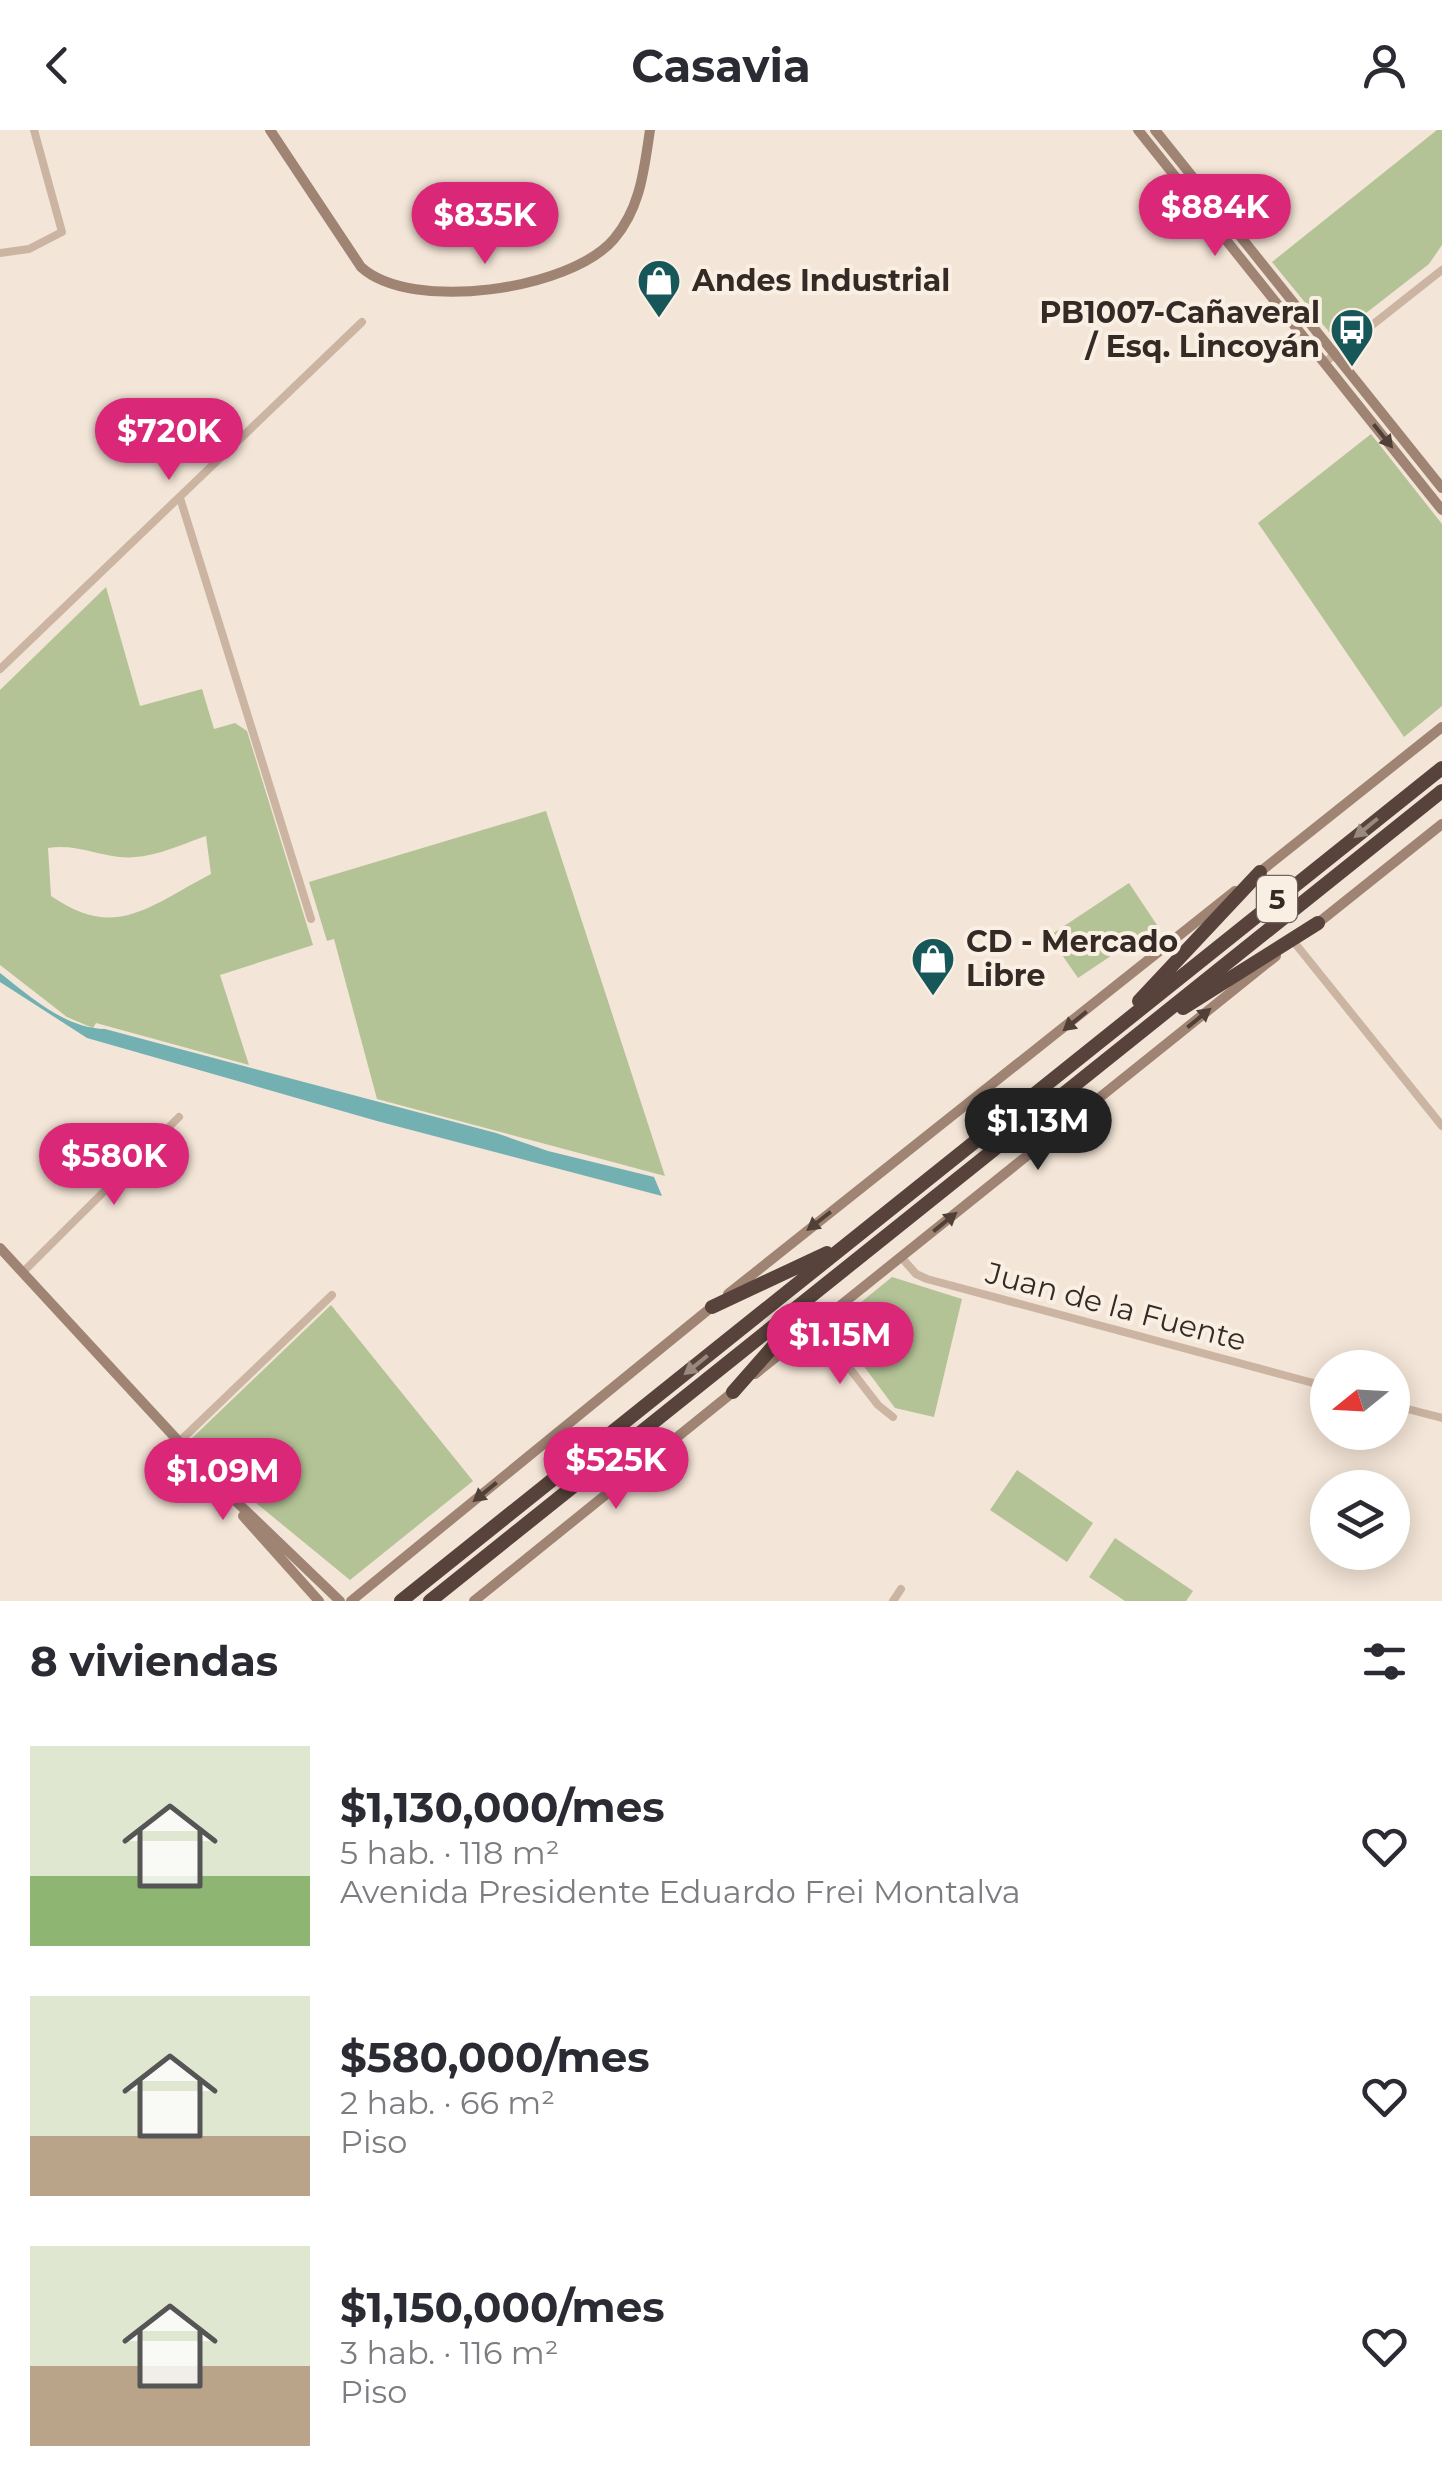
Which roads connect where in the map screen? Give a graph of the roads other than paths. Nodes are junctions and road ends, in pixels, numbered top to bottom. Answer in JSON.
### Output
{"nodes":[{"id":1,"x":34,"y":130,"type":"edge"},
{"id":2,"x":270,"y":130,"type":"edge"},
{"id":3,"x":650,"y":130,"type":"edge"},
{"id":4,"x":1138,"y":130,"type":"edge"},
{"id":5,"x":1155,"y":130,"type":"edge"},
{"id":6,"x":0,"y":252,"type":"edge"},
{"id":7,"x":1442,"y":270,"type":"edge"},
{"id":8,"x":362,"y":322,"type":"dead end"},
{"id":9,"x":1336,"y":354,"type":"junction"},
{"id":10,"x":1324,"y":363,"type":"junction"},
{"id":11,"x":1442,"y":488,"type":"edge"},
{"id":12,"x":180,"y":498,"type":"junction"},
{"id":13,"x":1442,"y":510,"type":"edge"},
{"id":14,"x":0,"y":668,"type":"edge"},
{"id":15,"x":1442,"y":727,"type":"edge"},
{"id":16,"x":1442,"y":768,"type":"edge"},
{"id":17,"x":1442,"y":792,"type":"edge"},
{"id":18,"x":1442,"y":824,"type":"edge"},
{"id":19,"x":1260,"y":872,"type":"junction"},
{"id":20,"x":310,"y":919,"type":"dead end"},
{"id":21,"x":1318,"y":923,"type":"junction"},
{"id":22,"x":1294,"y":942,"type":"junction"},
{"id":23,"x":1112,"y":1031,"type":"junction"},
{"id":24,"x":1139,"y":1034,"type":"junction"},
{"id":25,"x":179,"y":1118,"type":"dead end"},
{"id":26,"x":1442,"y":1126,"type":"edge"},
{"id":27,"x":854,"y":1238,"type":"junction"},
{"id":28,"x":0,"y":1248,"type":"edge"},
{"id":29,"x":901,"y":1257,"type":"junction"},
{"id":30,"x":22,"y":1272,"type":"junction"},
{"id":31,"x":822,"y":1289,"type":"junction"},
{"id":32,"x":332,"y":1296,"type":"dead end"},
{"id":33,"x":712,"y":1307,"type":"junction"},
{"id":34,"x":816,"y":1325,"type":"junction"},
{"id":35,"x":1310,"y":1383,"type":"edge"},
{"id":36,"x":733,"y":1392,"type":"junction"},
{"id":37,"x":1410,"y":1409,"type":"edge"},
{"id":38,"x":893,"y":1417,"type":"dead end"},
{"id":39,"x":1442,"y":1418,"type":"edge"},
{"id":40,"x":178,"y":1442,"type":"junction"},
{"id":41,"x":218,"y":1484,"type":"junction"},
{"id":42,"x":901,"y":1589,"type":"dead end"},
{"id":43,"x":319,"y":1601,"type":"edge"},
{"id":44,"x":340,"y":1601,"type":"edge"},
{"id":45,"x":350,"y":1601,"type":"edge"},
{"id":46,"x":401,"y":1601,"type":"edge"},
{"id":47,"x":430,"y":1601,"type":"edge"},
{"id":48,"x":474,"y":1601,"type":"edge"},
{"id":49,"x":894,"y":1601,"type":"edge"}],
"edges":[{"from":1,"to":6,"type":"street"},
{"from":2,"to":3,"type":"main road"},
{"from":4,"to":10,"type":"main road"},
{"from":5,"to":9,"type":"main road"},
{"from":7,"to":9,"type":"street"},
{"from":8,"to":12,"type":"street"},
{"from":9,"to":10,"type":"street"},
{"from":9,"to":11,"type":"main road"},
{"from":10,"to":13,"type":"main road","one_way":true},
{"from":12,"to":14,"type":"street"},
{"from":12,"to":20,"type":"street"},
{"from":15,"to":19,"type":"main road"},
{"from":16,"to":23,"type":"highway","number":"5","one_way":true},
{"from":17,"to":24,"type":"highway","number":"5"},
{"from":18,"to":21,"type":"main road"},
{"from":19,"to":23,"type":"highway"},
{"from":19,"to":33,"type":"main road","one_way":true},
{"from":21,"to":22,"type":"main road"},
{"from":21,"to":24,"type":"highway"},
{"from":22,"to":26,"type":"street"},
{"from":29,"to":22,"type":"main road","one_way":true},
{"from":23,"to":27,"type":"highway","number":"5"},
{"from":24,"to":31,"type":"highway","number":"5"},
{"from":25,"to":30,"type":"street"},
{"from":27,"to":33,"type":"highway"},
{"from":27,"to":46,"type":"highway","number":"5","one_way":true},
{"from":28,"to":30,"type":"main road"},
{"from":29,"to":34,"type":"main road"},
{"from":29,"to":35,"type":"street","name":"Juan de la Fuente"},
{"from":30,"to":40,"type":"main road"},
{"from":31,"to":36,"type":"highway"},
{"from":31,"to":47,"type":"highway","number":"5"},
{"from":32,"to":40,"type":"street"},
{"from":33,"to":45,"type":"main road","one_way":true},
{"from":34,"to":36,"type":"main road"},
{"from":34,"to":38,"type":"street"},
{"from":36,"to":48,"type":"main road"},
{"from":37,"to":39,"type":"street"},
{"from":40,"to":41,"type":"main road"},
{"from":41,"to":43,"type":"main road"},
{"from":41,"to":44,"type":"main road"},
{"from":42,"to":49,"type":"street"}]}
